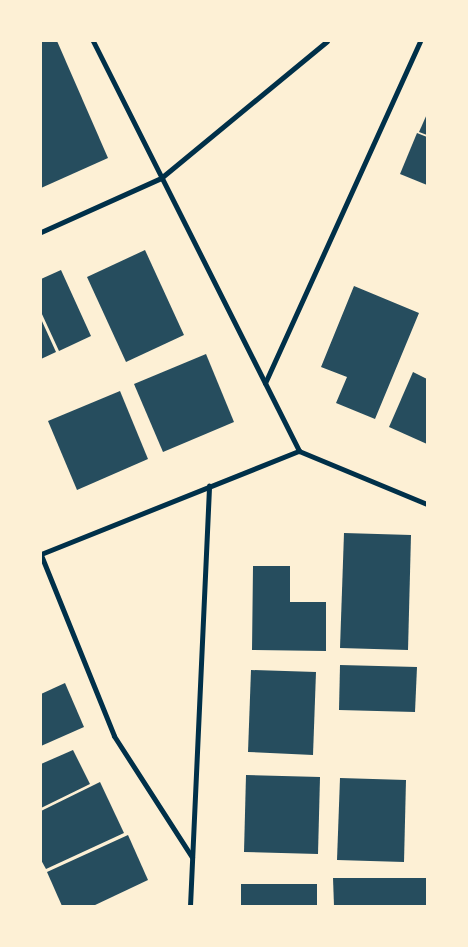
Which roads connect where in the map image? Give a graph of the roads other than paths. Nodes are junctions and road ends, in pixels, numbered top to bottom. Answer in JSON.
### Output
{"nodes":[{"id":1,"x":93,"y":41,"type":"edge"},
{"id":2,"x":327,"y":41,"type":"edge"},
{"id":3,"x":420,"y":41,"type":"edge"},
{"id":4,"x":161,"y":178,"type":"junction"},
{"id":5,"x":41,"y":232,"type":"edge"},
{"id":6,"x":265,"y":383,"type":"junction"},
{"id":7,"x":299,"y":451,"type":"junction"},
{"id":8,"x":209,"y":485,"type":"junction"},
{"id":9,"x":427,"y":504,"type":"edge"},
{"id":10,"x":41,"y":554,"type":"edge"},
{"id":11,"x":193,"y":858,"type":"junction"},
{"id":12,"x":190,"y":906,"type":"edge"}],
"edges":[{"from":1,"to":4,"type":"street"},
{"from":2,"to":4,"type":"street"},
{"from":3,"to":6,"type":"street"},
{"from":4,"to":5,"type":"street"},
{"from":4,"to":6,"type":"street"},
{"from":6,"to":7,"type":"street"},
{"from":7,"to":8,"type":"street"},
{"from":7,"to":9,"type":"street"},
{"from":8,"to":10,"type":"street"},
{"from":8,"to":11,"type":"street"},
{"from":10,"to":11,"type":"street"},
{"from":11,"to":12,"type":"street"}]}
